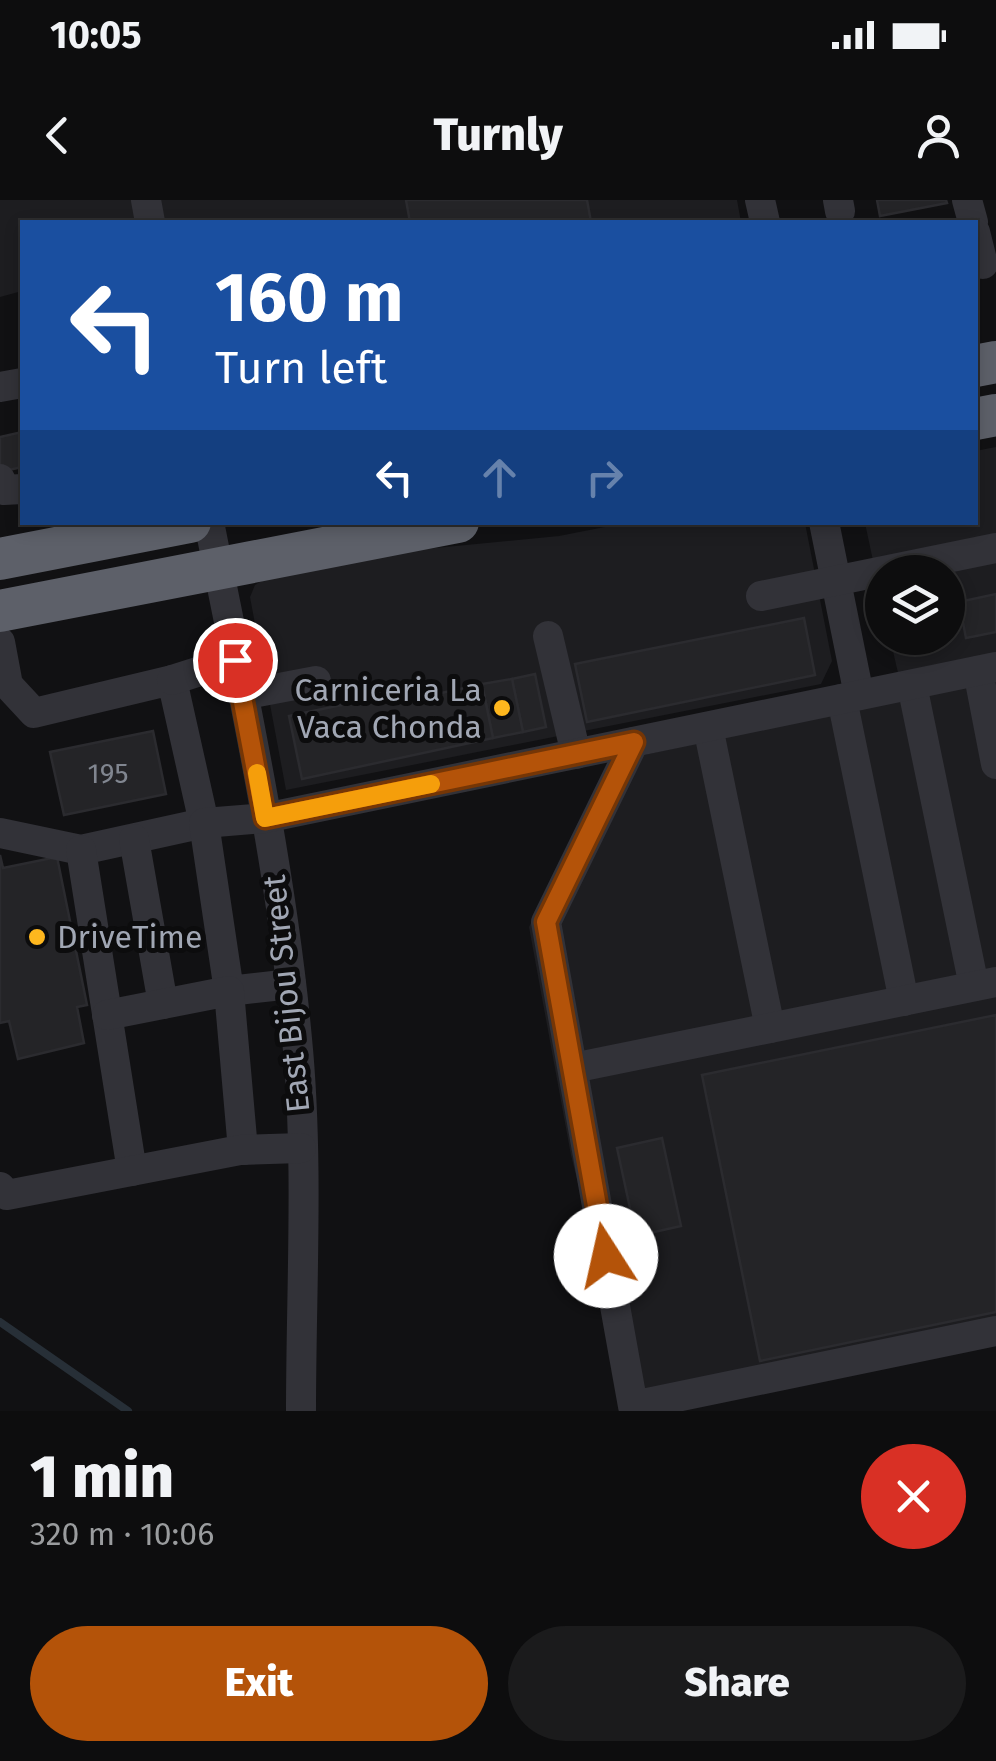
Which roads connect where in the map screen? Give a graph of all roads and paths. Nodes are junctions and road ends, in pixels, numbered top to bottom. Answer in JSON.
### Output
{"nodes":[{"id":1,"x":0,"y":480,"type":"edge"},
{"id":2,"x":20,"y":489,"type":"edge"},
{"id":3,"x":160,"y":525,"type":"edge"},
{"id":4,"x":210,"y":525,"type":"edge"},
{"id":5,"x":443,"y":525,"type":"edge"},
{"id":6,"x":825,"y":525,"type":"edge"},
{"id":7,"x":69,"y":534,"type":"edge"},
{"id":8,"x":996,"y":548,"type":"edge"},
{"id":9,"x":0,"y":559,"type":"edge"},
{"id":10,"x":218,"y":570,"type":"junction"},
{"id":11,"x":836,"y":582,"type":"junction"},
{"id":12,"x":761,"y":596,"type":"dead end"},
{"id":13,"x":0,"y":612,"type":"edge"},
{"id":14,"x":548,"y":636,"type":"dead end"},
{"id":15,"x":0,"y":642,"type":"edge"},
{"id":16,"x":235,"y":660,"type":"junction"},
{"id":17,"x":987,"y":669,"type":"edge"},
{"id":18,"x":172,"y":680,"type":"junction"},
{"id":19,"x":316,"y":681,"type":"dead end"},
{"id":20,"x":912,"y":684,"type":"junction"},
{"id":21,"x":242,"y":695,"type":"junction"},
{"id":22,"x":851,"y":697,"type":"junction"},
{"id":23,"x":708,"y":727,"type":"junction"},
{"id":24,"x":634,"y":742,"type":"junction"},
{"id":25,"x":576,"y":754,"type":"junction"},
{"id":26,"x":996,"y":764,"type":"edge"},
{"id":27,"x":265,"y":818,"type":"junction"},
{"id":28,"x":204,"y":824,"type":"junction"},
{"id":29,"x":0,"y":832,"type":"edge"},
{"id":30,"x":134,"y":839,"type":"junction"},
{"id":31,"x":81,"y":850,"type":"junction"},
{"id":32,"x":291,"y":984,"type":"junction"},
{"id":33,"x":985,"y":984,"type":"edge"},
{"id":34,"x":229,"y":990,"type":"junction"},
{"id":35,"x":904,"y":1001,"type":"junction"},
{"id":36,"x":164,"y":1004,"type":"junction"},
{"id":37,"x":108,"y":1015,"type":"junction"},
{"id":38,"x":770,"y":1028,"type":"junction"},
{"id":39,"x":573,"y":1068,"type":"junction"},
{"id":40,"x":301,"y":1148,"type":"junction"},
{"id":41,"x":242,"y":1150,"type":"junction"},
{"id":42,"x":132,"y":1170,"type":"junction"},
{"id":43,"x":0,"y":1187,"type":"edge"},
{"id":44,"x":996,"y":1331,"type":"edge"},
{"id":45,"x":300,"y":1411,"type":"edge"}],
"edges":[{"from":1,"to":2,"type":"street"},
{"from":3,"to":7,"type":"highway"},
{"from":4,"to":10,"type":"street","name":"East Bijou Street"},
{"from":5,"to":10,"type":"highway"},
{"from":6,"to":11,"type":"street"},
{"from":7,"to":9,"type":"highway"},
{"from":8,"to":11,"type":"street"},
{"from":10,"to":13,"type":"highway"},
{"from":10,"to":16,"type":"street","name":"East Bijou Street"},
{"from":11,"to":12,"type":"street"},
{"from":11,"to":22,"type":"street"},
{"from":14,"to":25,"type":"street"},
{"from":15,"to":18,"type":"street"},
{"from":16,"to":18,"type":"street"},
{"from":16,"to":21,"type":"street","name":"East Bijou Street"},
{"from":17,"to":20,"type":"street"},
{"from":17,"to":26,"type":"street"},
{"from":18,"to":28,"type":"street"},
{"from":19,"to":21,"type":"street"},
{"from":20,"to":22,"type":"street"},
{"from":20,"to":33,"type":"street"},
{"from":21,"to":27,"type":"street","name":"East Bijou Street"},
{"from":22,"to":23,"type":"street"},
{"from":22,"to":35,"type":"street"},
{"from":23,"to":24,"type":"street"},
{"from":23,"to":38,"type":"street"},
{"from":24,"to":25,"type":"street"},
{"from":24,"to":39,"type":"street"},
{"from":25,"to":27,"type":"street"},
{"from":27,"to":28,"type":"street"},
{"from":27,"to":32,"type":"street","name":"East Bijou Street"},
{"from":28,"to":30,"type":"street"},
{"from":28,"to":34,"type":"street"},
{"from":29,"to":31,"type":"street"},
{"from":30,"to":31,"type":"street"},
{"from":30,"to":36,"type":"street"},
{"from":31,"to":37,"type":"street"},
{"from":32,"to":34,"type":"street"},
{"from":32,"to":40,"type":"street","name":"East Bijou Street"},
{"from":33,"to":35,"type":"street"},
{"from":34,"to":36,"type":"street"},
{"from":34,"to":41,"type":"street"},
{"from":35,"to":38,"type":"street"},
{"from":36,"to":37,"type":"street"},
{"from":37,"to":42,"type":"street"},
{"from":38,"to":39,"type":"street"},
{"from":39,"to":44,"type":"street"},
{"from":40,"to":41,"type":"street"},
{"from":40,"to":45,"type":"street","name":"East Bijou Street"},
{"from":41,"to":42,"type":"street"},
{"from":42,"to":43,"type":"street"}]}
